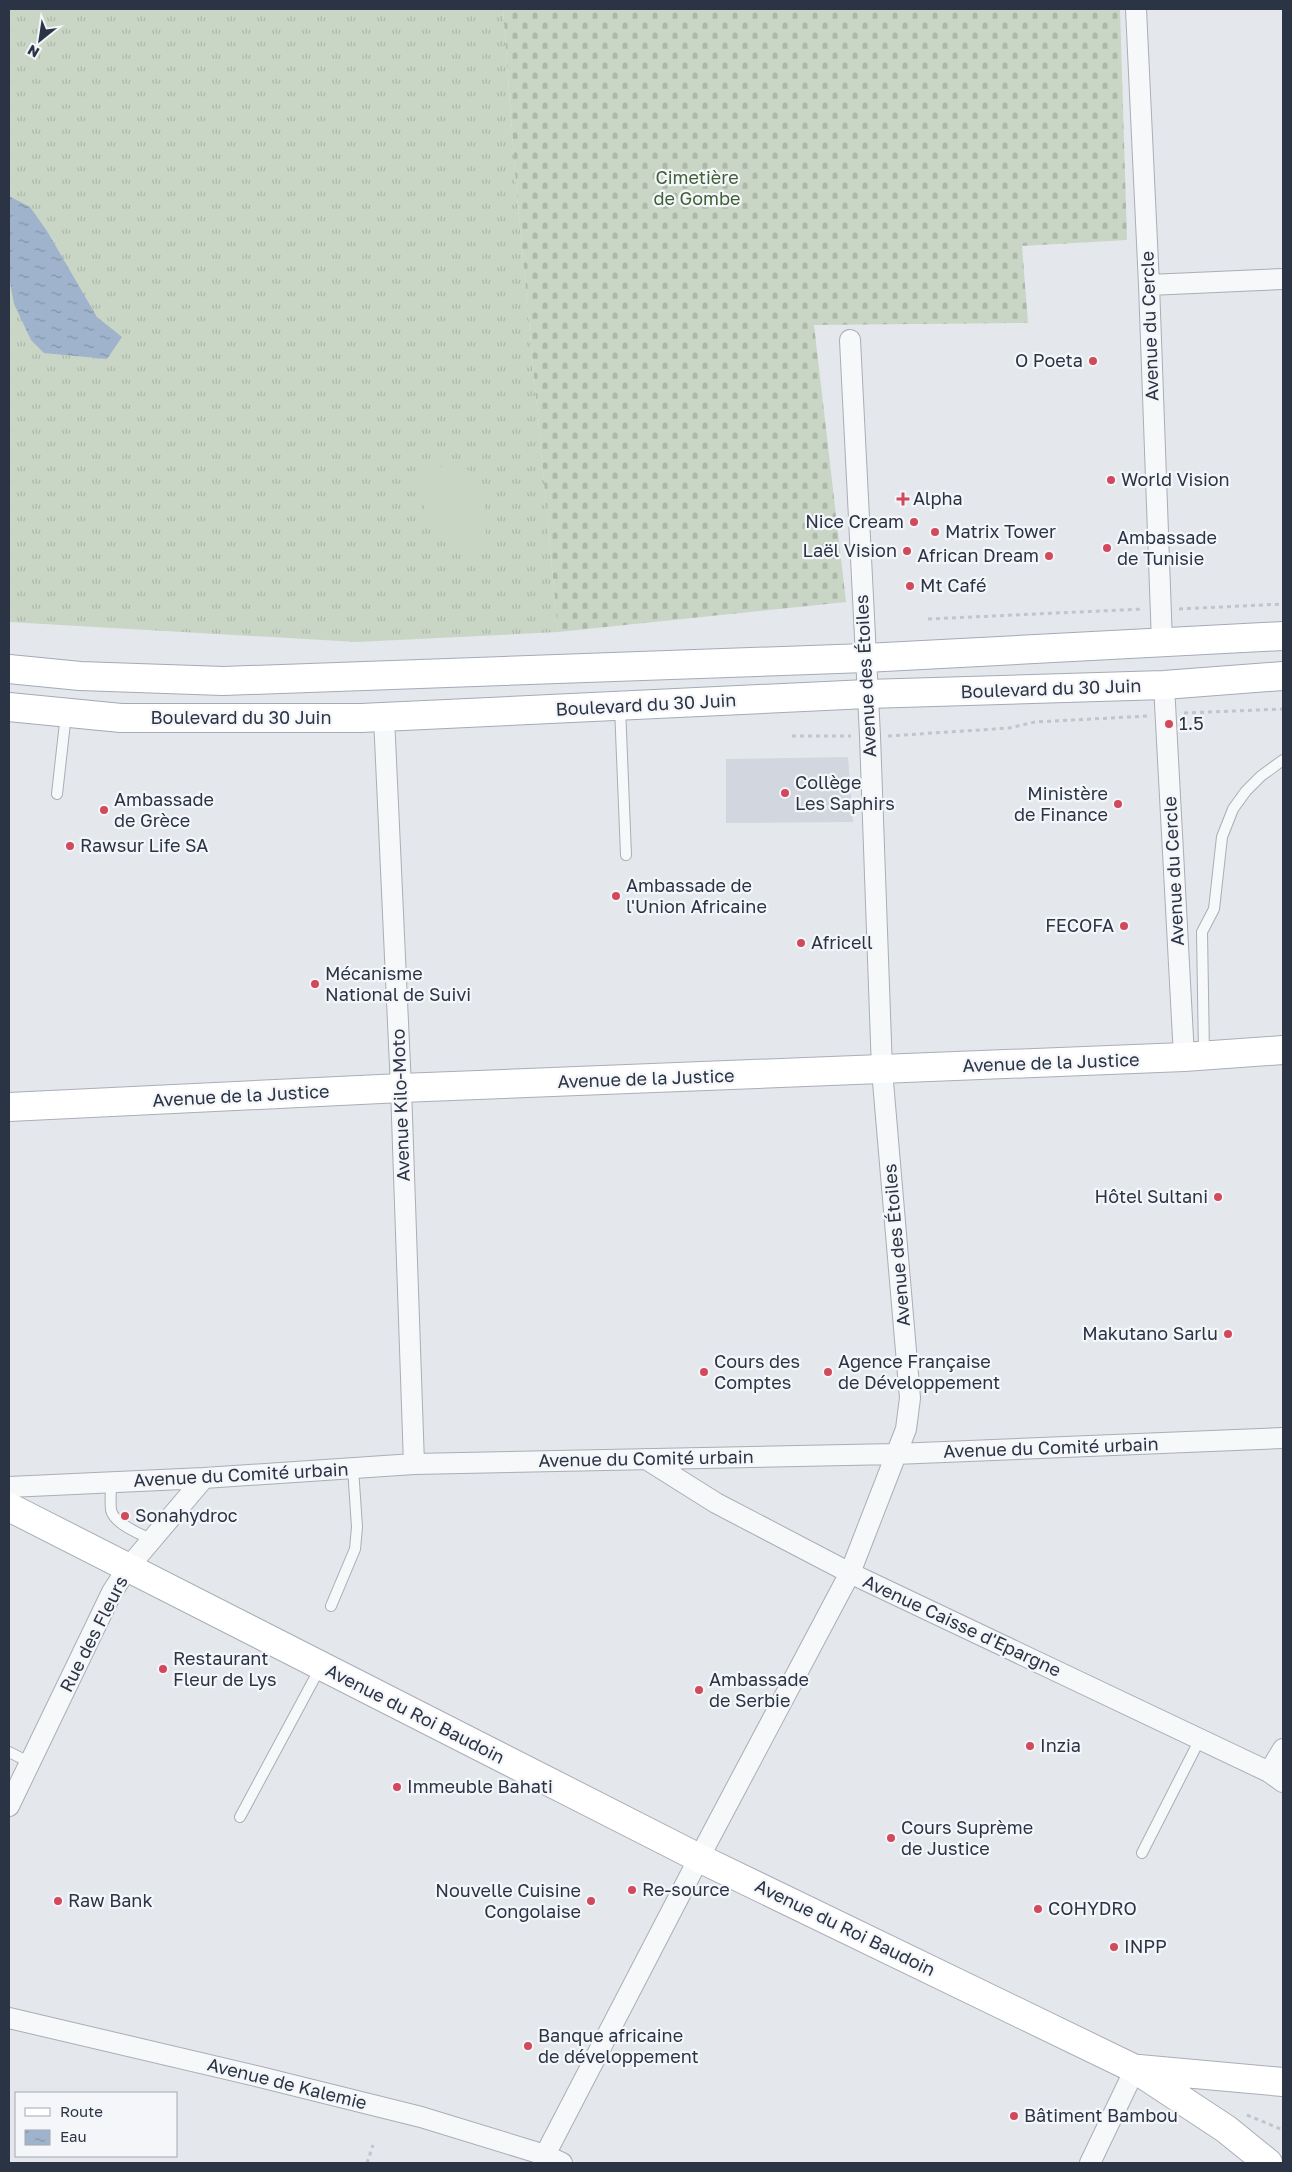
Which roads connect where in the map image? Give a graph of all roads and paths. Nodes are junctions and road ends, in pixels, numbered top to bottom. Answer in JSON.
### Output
{"nodes":[{"id":1,"x":1136,"y":9,"type":"edge"},
{"id":2,"x":1283,"y":279,"type":"edge"},
{"id":3,"x":1149,"y":285,"type":"junction"},
{"id":4,"x":850,"y":340,"type":"dead end"},
{"id":5,"x":1283,"y":604,"type":"edge"},
{"id":6,"x":1147,"y":609,"type":"dead end"},
{"id":7,"x":1174,"y":609,"type":"dead end"},
{"id":8,"x":928,"y":619,"type":"dead end"},
{"id":9,"x":1283,"y":636,"type":"edge"},
{"id":10,"x":1162,"y":643,"type":"junction"},
{"id":11,"x":865,"y":658,"type":"junction"},
{"id":12,"x":9,"y":669,"type":"edge"},
{"id":13,"x":1283,"y":676,"type":"edge"},
{"id":14,"x":1164,"y":685,"type":"junction"},
{"id":15,"x":867,"y":694,"type":"junction"},
{"id":16,"x":620,"y":706,"type":"junction"},
{"id":17,"x":9,"y":707,"type":"edge"},
{"id":18,"x":1283,"y":710,"type":"edge"},
{"id":19,"x":67,"y":712,"type":"junction"},
{"id":20,"x":1166,"y":715,"type":"junction"},
{"id":21,"x":384,"y":717,"type":"junction"},
{"id":22,"x":792,"y":736,"type":"dead end"},
{"id":23,"x":870,"y":736,"type":"junction"},
{"id":24,"x":1283,"y":760,"type":"edge"},
{"id":25,"x":57,"y":794,"type":"dead end"},
{"id":26,"x":626,"y":855,"type":"dead end"},
{"id":27,"x":1283,"y":1050,"type":"edge"},
{"id":28,"x":1194,"y":1056,"type":"junction"},
{"id":29,"x":882,"y":1070,"type":"junction"},
{"id":30,"x":400,"y":1088,"type":"junction"},
{"id":31,"x":9,"y":1107,"type":"edge"},
{"id":32,"x":1283,"y":1438,"type":"edge"},
{"id":33,"x":895,"y":1454,"type":"junction"},
{"id":34,"x":646,"y":1459,"type":"junction"},
{"id":35,"x":414,"y":1464,"type":"junction"},
{"id":36,"x":353,"y":1468,"type":"junction"},
{"id":37,"x":204,"y":1478,"type":"junction"},
{"id":38,"x":111,"y":1482,"type":"junction"},
{"id":39,"x":9,"y":1488,"type":"edge"},
{"id":40,"x":9,"y":1507,"type":"edge"},
{"id":41,"x":152,"y":1540,"type":"junction"},
{"id":42,"x":127,"y":1569,"type":"junction"},
{"id":43,"x":850,"y":1572,"type":"junction"},
{"id":44,"x":331,"y":1606,"type":"dead end"},
{"id":45,"x":320,"y":1667,"type":"junction"},
{"id":46,"x":1200,"y":1739,"type":"junction"},
{"id":47,"x":1283,"y":1748,"type":"edge"},
{"id":48,"x":9,"y":1752,"type":"edge"},
{"id":49,"x":29,"y":1762,"type":"junction"},
{"id":50,"x":1276,"y":1777,"type":"edge"},
{"id":51,"x":9,"y":1806,"type":"edge"},
{"id":52,"x":240,"y":1817,"type":"dead end"},
{"id":53,"x":1142,"y":1853,"type":"dead end"},
{"id":54,"x":699,"y":1858,"type":"junction"},
{"id":55,"x":9,"y":2018,"type":"edge"},
{"id":56,"x":1135,"y":2069,"type":"junction"},
{"id":57,"x":1283,"y":2082,"type":"edge"},
{"id":58,"x":372,"y":2145,"type":"dead end"},
{"id":59,"x":554,"y":2159,"type":"edge"},
{"id":60,"x":367,"y":2163,"type":"edge"},
{"id":61,"x":1090,"y":2163,"type":"edge"},
{"id":62,"x":1268,"y":2163,"type":"edge"}],
"edges":[{"from":1,"to":3,"type":"street","name":"Avenue du Cercle"},
{"from":2,"to":3,"type":"street"},
{"from":3,"to":10,"type":"street","name":"Avenue du Cercle"},
{"from":4,"to":11,"type":"street","name":"Avenue des Étoiles"},
{"from":5,"to":7,"type":"path"},
{"from":6,"to":8,"type":"path"},
{"from":9,"to":10,"type":"main road","name":"Boulevard du 30 Juin"},
{"from":10,"to":11,"type":"main road","name":"Boulevard du 30 Juin"},
{"from":11,"to":12,"type":"main road","name":"Boulevard du 30 Juin"},
{"from":11,"to":15,"type":"street","name":"Avenue des Étoiles"},
{"from":13,"to":14,"type":"main road","name":"Boulevard du 30 Juin"},
{"from":14,"to":15,"type":"main road","name":"Boulevard du 30 Juin"},
{"from":14,"to":20,"type":"street","name":"Avenue du Cercle"},
{"from":15,"to":16,"type":"main road","name":"Boulevard du 30 Juin"},
{"from":15,"to":23,"type":"street","name":"Avenue des Étoiles"},
{"from":16,"to":21,"type":"main road","name":"Boulevard du 30 Juin"},
{"from":16,"to":26,"type":"lane"},
{"from":17,"to":19,"type":"main road","name":"Boulevard du 30 Juin"},
{"from":18,"to":20,"type":"path"},
{"from":19,"to":21,"type":"main road","name":"Boulevard du 30 Juin"},
{"from":19,"to":25,"type":"lane"},
{"from":20,"to":23,"type":"path"},
{"from":20,"to":28,"type":"street","name":"Avenue du Cercle"},
{"from":21,"to":30,"type":"street","name":"Avenue Kilo-Moto"},
{"from":22,"to":23,"type":"path"},
{"from":23,"to":29,"type":"street","name":"Avenue des Étoiles"},
{"from":24,"to":28,"type":"lane"},
{"from":27,"to":28,"type":"main road","name":"Avenue de la Justice"},
{"from":28,"to":29,"type":"main road","name":"Avenue de la Justice"},
{"from":29,"to":30,"type":"main road","name":"Avenue de la Justice"},
{"from":29,"to":33,"type":"street","name":"Avenue des Étoiles"},
{"from":30,"to":31,"type":"main road","name":"Avenue de la Justice"},
{"from":30,"to":35,"type":"street","name":"Avenue Kilo-Moto"},
{"from":32,"to":33,"type":"street","name":"Avenue du Comité urbain"},
{"from":33,"to":34,"type":"street","name":"Avenue du Comité urbain"},
{"from":33,"to":43,"type":"street","name":"Avenue des Étoiles"},
{"from":34,"to":35,"type":"street","name":"Avenue du Comité urbain"},
{"from":34,"to":43,"type":"street","name":"Avenue Caisse d'Epargne"},
{"from":35,"to":36,"type":"street","name":"Avenue du Comité urbain"},
{"from":36,"to":37,"type":"street","name":"Avenue du Comité urbain"},
{"from":36,"to":44,"type":"lane"},
{"from":37,"to":38,"type":"street","name":"Avenue du Comité urbain"},
{"from":37,"to":41,"type":"street","name":"Rue des Fleurs"},
{"from":38,"to":39,"type":"street","name":"Avenue du Comité urbain"},
{"from":38,"to":41,"type":"lane"},
{"from":40,"to":42,"type":"main road","name":"Avenue du Roi Baudoin"},
{"from":41,"to":42,"type":"street","name":"Rue des Fleurs"},
{"from":42,"to":45,"type":"main road","name":"Avenue du Roi Baudoin"},
{"from":42,"to":49,"type":"street","name":"Rue des Fleurs"},
{"from":43,"to":46,"type":"street","name":"Avenue Caisse d'Epargne"},
{"from":43,"to":54,"type":"street","name":"Avenue des Étoiles"},
{"from":45,"to":52,"type":"lane"},
{"from":45,"to":54,"type":"main road","name":"Avenue du Roi Baudoin"},
{"from":46,"to":50,"type":"street","name":"Avenue Caisse d'Epargne"},
{"from":46,"to":53,"type":"lane"},
{"from":47,"to":50,"type":"street"},
{"from":48,"to":49,"type":"lane"},
{"from":49,"to":51,"type":"street","name":"Rue des Fleurs"},
{"from":54,"to":56,"type":"main road","name":"Avenue du Roi Baudoin"},
{"from":54,"to":59,"type":"street","name":"Avenue des Étoiles"},
{"from":55,"to":59,"type":"street","name":"Avenue de Kalemie"},
{"from":56,"to":57,"type":"main road"},
{"from":56,"to":61,"type":"street"},
{"from":56,"to":62,"type":"main road","name":"Avenue du Roi Baudoin"},
{"from":58,"to":60,"type":"path"}]}
